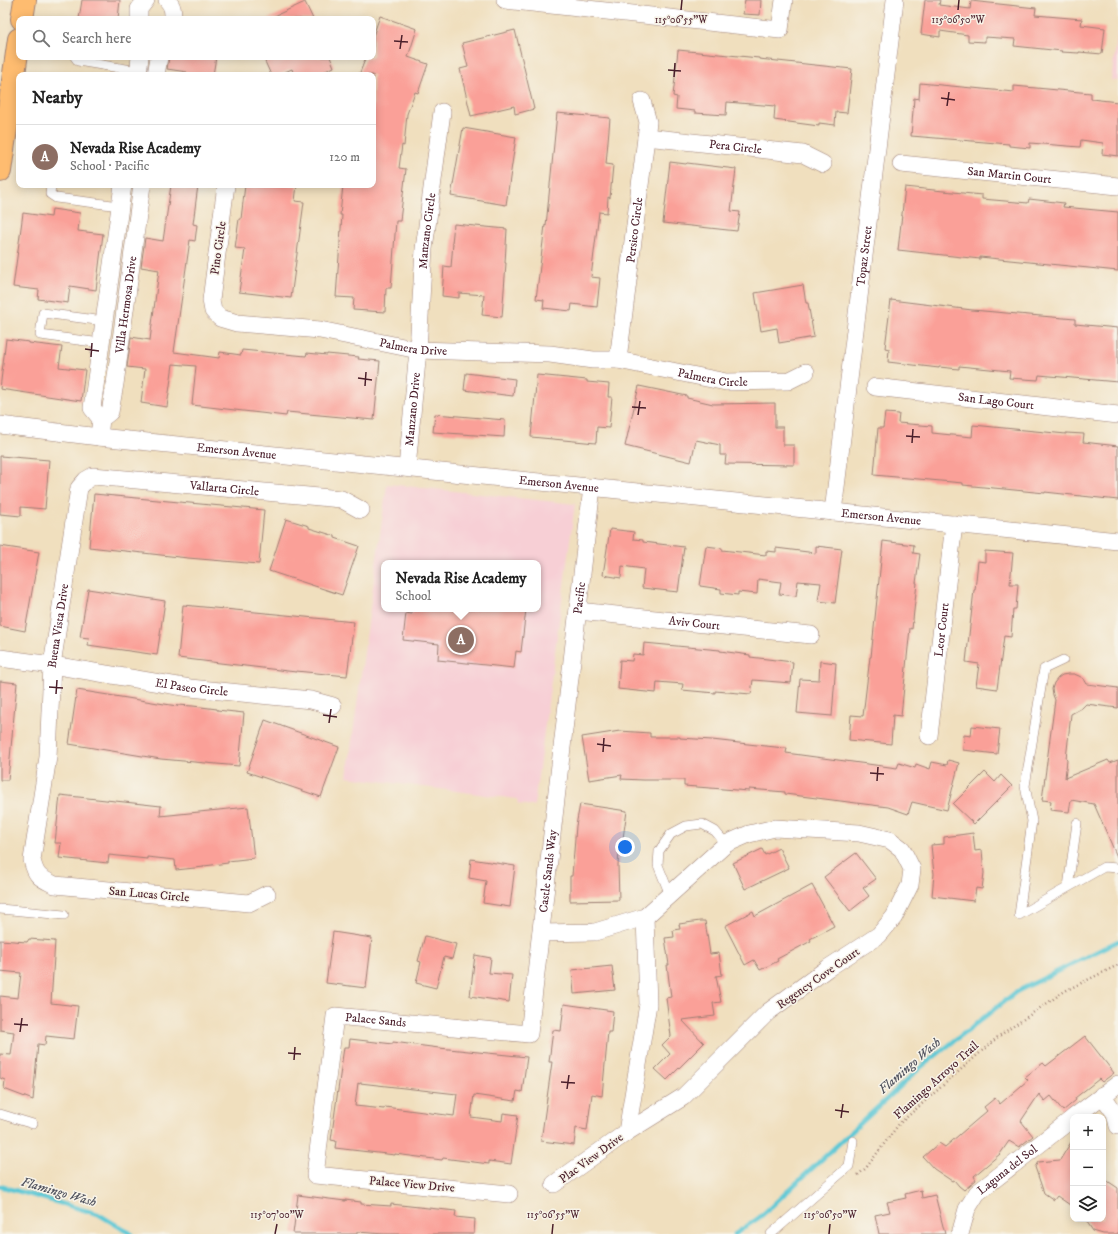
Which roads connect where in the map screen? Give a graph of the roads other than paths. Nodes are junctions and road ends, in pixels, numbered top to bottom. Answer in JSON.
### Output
{"nodes":[{"id":1,"x":24,"y":0,"type":"edge"},
{"id":2,"x":146,"y":0,"type":"edge"},
{"id":3,"x":167,"y":0,"type":"edge"},
{"id":4,"x":505,"y":0,"type":"edge"},
{"id":5,"x":784,"y":0,"type":"edge"},
{"id":6,"x":895,"y":0,"type":"edge"},
{"id":7,"x":22,"y":16,"type":"edge"},
{"id":8,"x":139,"y":16,"type":"edge"},
{"id":9,"x":173,"y":16,"type":"edge"},
{"id":10,"x":16,"y":59,"type":"edge"},
{"id":11,"x":77,"y":60,"type":"edge"},
{"id":12,"x":157,"y":65,"type":"edge"},
{"id":13,"x":139,"y":66,"type":"edge"},
{"id":14,"x":642,"y":101,"type":"dead end"},
{"id":15,"x":442,"y":112,"type":"dead end"},
{"id":16,"x":646,"y":137,"type":"junction"},
{"id":17,"x":823,"y":164,"type":"dead end"},
{"id":18,"x":901,"y":164,"type":"dead end"},
{"id":19,"x":0,"y":171,"type":"edge"},
{"id":20,"x":1118,"y":186,"type":"edge"},
{"id":21,"x":51,"y":188,"type":"edge"},
{"id":22,"x":226,"y":188,"type":"edge"},
{"id":23,"x":128,"y":193,"type":"edge"},
{"id":24,"x":213,"y":310,"type":"joint"},
{"id":25,"x":109,"y":333,"type":"junction"},
{"id":26,"x":418,"y":350,"type":"junction"},
{"id":27,"x":618,"y":360,"type":"junction"},
{"id":28,"x":806,"y":372,"type":"dead end"},
{"id":29,"x":875,"y":387,"type":"dead end"},
{"id":30,"x":1118,"y":415,"type":"edge"},
{"id":31,"x":101,"y":418,"type":"junction"},
{"id":32,"x":0,"y":425,"type":"edge"},
{"id":33,"x":99,"y":437,"type":"junction"},
{"id":34,"x":406,"y":468,"type":"junction"},
{"id":35,"x":86,"y":480,"type":"joint"},
{"id":36,"x":592,"y":487,"type":"junction"},
{"id":37,"x":361,"y":510,"type":"dead end"},
{"id":38,"x":833,"y":512,"type":"junction"},
{"id":39,"x":954,"y":524,"type":"junction"},
{"id":40,"x":1118,"y":541,"type":"edge"},
{"id":41,"x":578,"y":611,"type":"junction"},
{"id":42,"x":811,"y":635,"type":"dead end"},
{"id":43,"x":0,"y":658,"type":"edge"},
{"id":44,"x":1063,"y":660,"type":"dead end"},
{"id":45,"x":52,"y":665,"type":"junction"},
{"id":46,"x":333,"y":706,"type":"dead end"},
{"id":47,"x":567,"y":708,"type":"joint"},
{"id":48,"x":929,"y":736,"type":"dead end"},
{"id":49,"x":1077,"y":823,"type":"dead end"},
{"id":50,"x":726,"y":844,"type":"junction"},
{"id":51,"x":1118,"y":868,"type":"edge"},
{"id":52,"x":34,"y":870,"type":"joint"},
{"id":53,"x":1068,"y":887,"type":"junction"},
{"id":54,"x":266,"y":894,"type":"dead end"},
{"id":55,"x":670,"y":895,"type":"junction"},
{"id":56,"x":0,"y":908,"type":"edge"},
{"id":57,"x":64,"y":915,"type":"dead end"},
{"id":58,"x":645,"y":917,"type":"junction"},
{"id":59,"x":541,"y":933,"type":"junction"},
{"id":60,"x":529,"y":1034,"type":"joint"},
{"id":61,"x":1118,"y":1084,"type":"edge"},
{"id":62,"x":1102,"y":1095,"type":"junction"},
{"id":63,"x":0,"y":1114,"type":"edge"},
{"id":64,"x":1078,"y":1114,"type":"edge"},
{"id":65,"x":1070,"y":1120,"type":"edge"},
{"id":66,"x":33,"y":1124,"type":"dead end"},
{"id":67,"x":1118,"y":1126,"type":"edge"},
{"id":68,"x":627,"y":1132,"type":"junction"},
{"id":69,"x":853,"y":1141,"type":"dead end"},
{"id":70,"x":315,"y":1175,"type":"joint"},
{"id":71,"x":554,"y":1184,"type":"dead end"},
{"id":72,"x":509,"y":1194,"type":"dead end"},
{"id":73,"x":770,"y":1234,"type":"edge"},
{"id":74,"x":960,"y":1234,"type":"edge"}],
"edges":[{"from":1,"to":7,"type":"main road"},
{"from":2,"to":8,"type":"street"},
{"from":3,"to":9,"type":"street"},
{"from":4,"to":5,"type":"street"},
{"from":6,"to":38,"type":"street","name":"Topaz Street"},
{"from":10,"to":19,"type":"main road"},
{"from":11,"to":13,"type":"lane"},
{"from":12,"to":13,"type":"lane"},
{"from":14,"to":16,"type":"street","name":"Persico Circle"},
{"from":15,"to":26,"type":"street","name":"Manzano Circle"},
{"from":16,"to":17,"type":"street","name":"Pera Circle"},
{"from":16,"to":27,"type":"street","name":"Persico Circle"},
{"from":18,"to":20,"type":"street","name":"San Martin Court"},
{"from":21,"to":23,"type":"lane"},
{"from":22,"to":24,"type":"street","name":"Pino Circle"},
{"from":23,"to":25,"type":"street","name":"Villa Hermosa Drive"},
{"from":24,"to":26,"type":"street","name":"Palmera Drive"},
{"from":25,"to":25,"type":"lane"},
{"from":25,"to":31,"type":"street","name":"Villa Hermosa Drive"},
{"from":25,"to":31,"type":"street","name":"Villa Hermosa Drive"},
{"from":26,"to":27,"type":"street","name":"Palmera Drive"},
{"from":26,"to":34,"type":"street","name":"Manzano Drive"},
{"from":27,"to":28,"type":"street","name":"Palmera Circle"},
{"from":29,"to":30,"type":"street","name":"San Lago Court"},
{"from":31,"to":33,"type":"street","name":"Villa Hermosa Drive"},
{"from":32,"to":33,"type":"street","name":"Emerson Avenue"},
{"from":33,"to":34,"type":"street","name":"Emerson Avenue"},
{"from":34,"to":36,"type":"street","name":"Emerson Avenue"},
{"from":35,"to":37,"type":"street","name":"Vallarta Circle"},
{"from":35,"to":45,"type":"street","name":"Buena Vista Drive"},
{"from":36,"to":38,"type":"street","name":"Emerson Avenue"},
{"from":36,"to":41,"type":"street","name":"Pacific"},
{"from":38,"to":39,"type":"street","name":"Emerson Avenue"},
{"from":39,"to":40,"type":"street","name":"Emerson Avenue"},
{"from":39,"to":48,"type":"street","name":"Leor Court"},
{"from":41,"to":42,"type":"street","name":"Aviv Court"},
{"from":41,"to":47,"type":"street","name":"Pacific"},
{"from":43,"to":45,"type":"street","name":"El Paseo Circle"},
{"from":44,"to":53,"type":"lane"},
{"from":45,"to":46,"type":"street","name":"El Paseo Circle"},
{"from":45,"to":52,"type":"street","name":"Buena Vista Drive"},
{"from":47,"to":59,"type":"street","name":"Castle Sands Way"},
{"from":49,"to":53,"type":"lane"},
{"from":50,"to":55,"type":"street","name":"Regency Cove Court"},
{"from":50,"to":55,"type":"lane"},
{"from":50,"to":68,"type":"street","name":"Regency Cove Court"},
{"from":51,"to":53,"type":"lane"},
{"from":52,"to":54,"type":"street","name":"San Lucas Circle"},
{"from":55,"to":58,"type":"street","name":"Regency Cove Court"},
{"from":56,"to":57,"type":"lane"},
{"from":58,"to":59,"type":"street","name":"Regency Cove Court"},
{"from":58,"to":68,"type":"street"},
{"from":59,"to":60,"type":"street","name":"Castle Sands Way"},
{"from":60,"to":70,"type":"street","name":"Palace Sands"},
{"from":61,"to":62,"type":"street","name":"Laguna del Sol"},
{"from":62,"to":64,"type":"street","name":"Laguna del Sol"},
{"from":62,"to":67,"type":"street"},
{"from":63,"to":66,"type":"lane"},
{"from":65,"to":74,"type":"street","name":"Laguna del Sol"},
{"from":68,"to":71,"type":"street","name":"Plac View Drive"},
{"from":69,"to":73,"type":"lane"},
{"from":70,"to":72,"type":"street","name":"Palace View Drive"}]}
